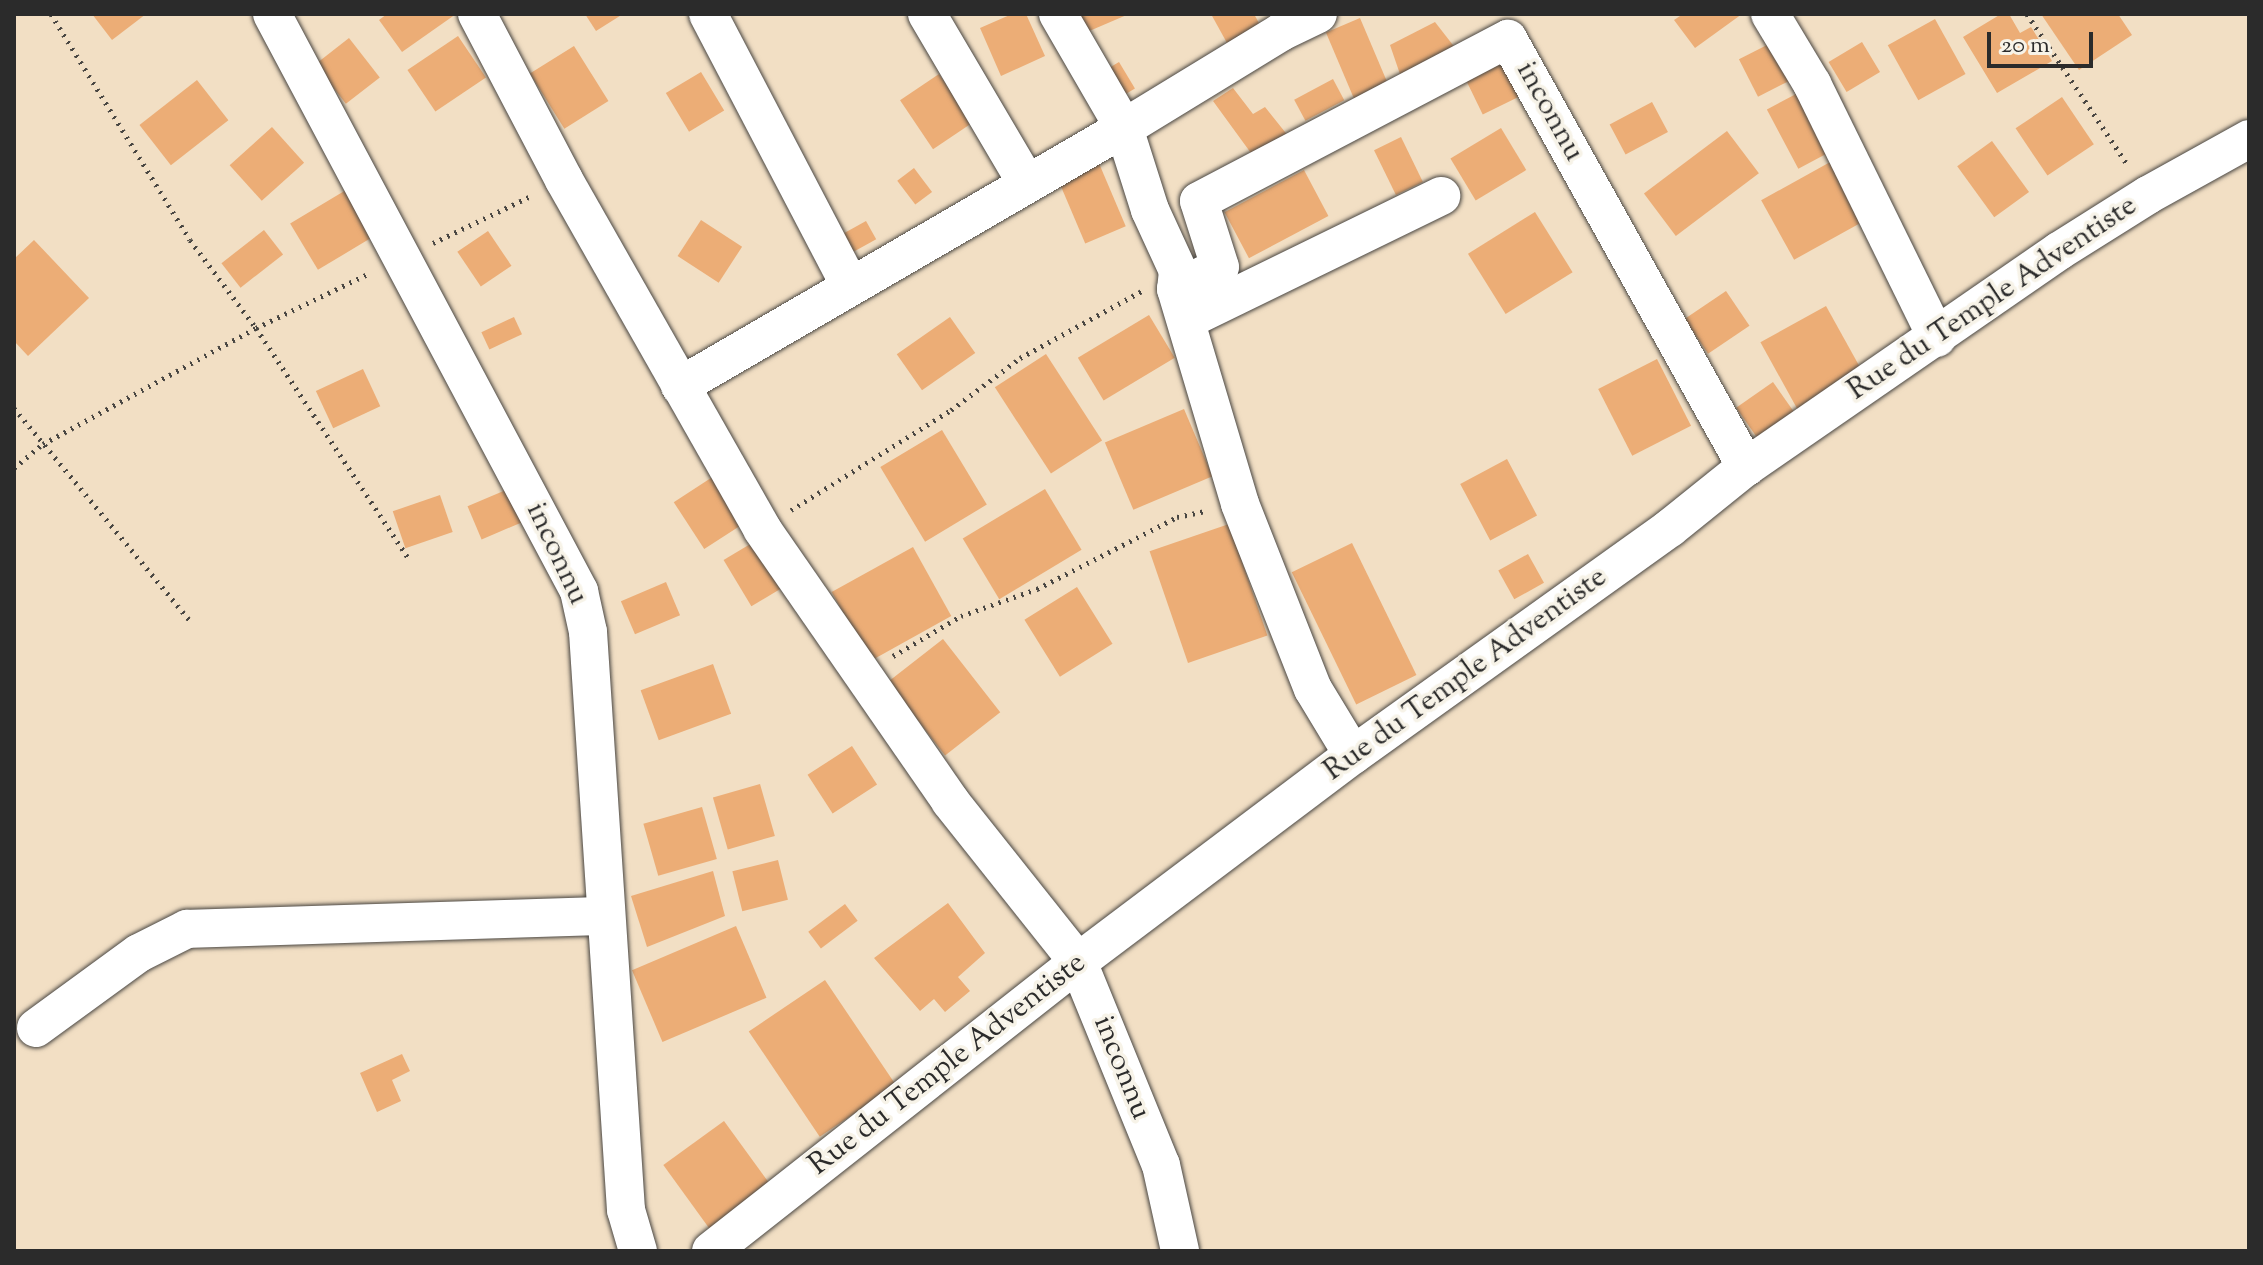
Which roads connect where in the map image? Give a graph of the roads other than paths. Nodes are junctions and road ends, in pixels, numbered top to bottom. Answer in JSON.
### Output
{"nodes":[{"id":1,"x":272,"y":14,"type":"edge"},
{"id":2,"x":477,"y":14,"type":"edge"},
{"id":3,"x":708,"y":14,"type":"edge"},
{"id":4,"x":927,"y":14,"type":"edge"},
{"id":5,"x":1058,"y":14,"type":"edge"},
{"id":6,"x":1318,"y":14,"type":"edge"},
{"id":7,"x":1770,"y":14,"type":"edge"},
{"id":8,"x":1276,"y":23,"type":"edge"},
{"id":9,"x":1124,"y":128,"type":"junction"},
{"id":10,"x":2249,"y":139,"type":"edge"},
{"id":11,"x":1026,"y":182,"type":"junction"},
{"id":12,"x":1441,"y":196,"type":"dead end"},
{"id":13,"x":850,"y":286,"type":"junction"},
{"id":14,"x":1180,"y":294,"type":"junction"},
{"id":15,"x":1937,"y":338,"type":"junction"},
{"id":16,"x":680,"y":386,"type":"junction"},
{"id":17,"x":1746,"y":467,"type":"junction"},
{"id":18,"x":1353,"y":755,"type":"junction"},
{"id":19,"x":606,"y":916,"type":"junction"},
{"id":20,"x":1078,"y":962,"type":"junction"},
{"id":21,"x":36,"y":1028,"type":"dead end"},
{"id":22,"x":638,"y":1251,"type":"edge"},
{"id":23,"x":711,"y":1251,"type":"edge"},
{"id":24,"x":1180,"y":1251,"type":"edge"}],
"edges":[{"from":1,"to":19,"type":"street","name":"inconnu"},
{"from":2,"to":16,"type":"street","name":"inconnu"},
{"from":3,"to":13,"type":"street"},
{"from":4,"to":11,"type":"street"},
{"from":5,"to":9,"type":"street"},
{"from":6,"to":8,"type":"street"},
{"from":7,"to":15,"type":"street"},
{"from":8,"to":9,"type":"street"},
{"from":9,"to":11,"type":"street"},
{"from":9,"to":14,"type":"street"},
{"from":10,"to":15,"type":"street","name":"Rue du Temple Adventiste"},
{"from":11,"to":13,"type":"street"},
{"from":12,"to":14,"type":"street"},
{"from":13,"to":16,"type":"street"},
{"from":14,"to":17,"type":"street","name":"inconnu"},
{"from":14,"to":18,"type":"street"},
{"from":15,"to":17,"type":"street","name":"Rue du Temple Adventiste"},
{"from":16,"to":20,"type":"street","name":"inconnu"},
{"from":17,"to":18,"type":"street","name":"Rue du Temple Adventiste"},
{"from":18,"to":20,"type":"street","name":"Rue du Temple Adventiste"},
{"from":19,"to":21,"type":"street"},
{"from":19,"to":22,"type":"street","name":"inconnu"},
{"from":20,"to":23,"type":"street","name":"Rue du Temple Adventiste"},
{"from":20,"to":24,"type":"street","name":"inconnu"}]}
